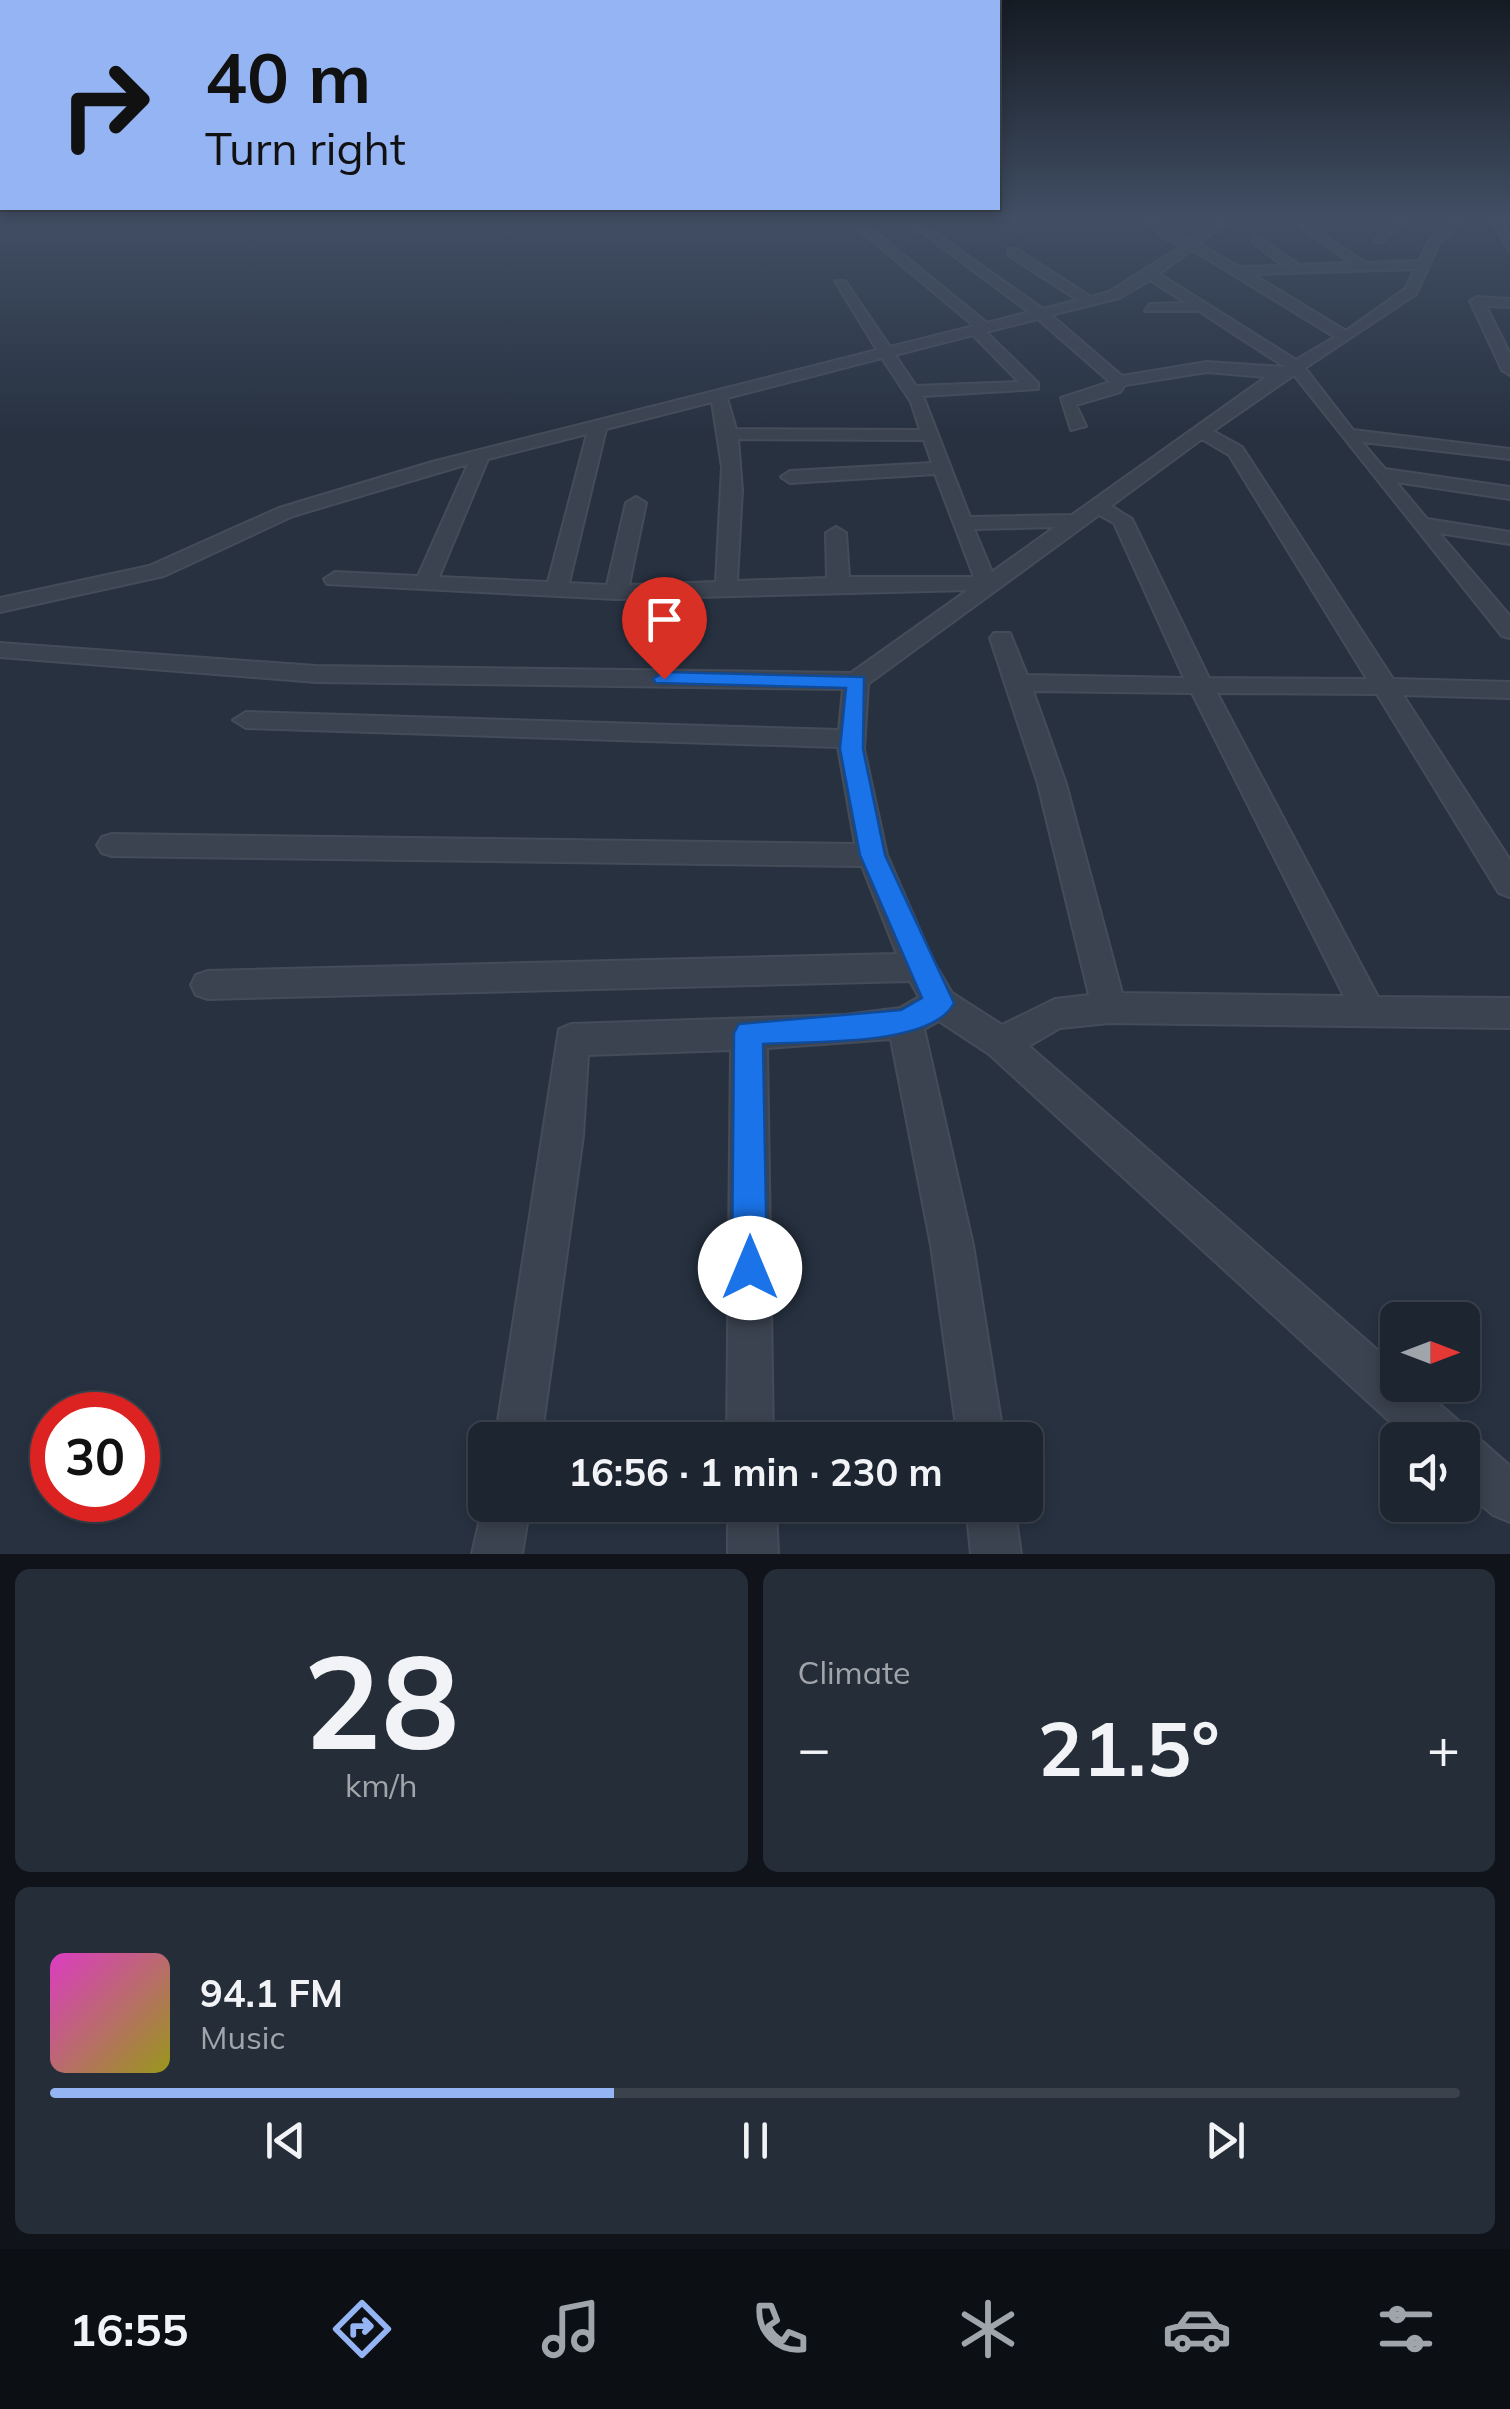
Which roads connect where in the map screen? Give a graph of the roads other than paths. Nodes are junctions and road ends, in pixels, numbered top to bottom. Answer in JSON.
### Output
{"nodes":[{"id":1,"x":843,"y":289,"type":"edge"},
{"id":2,"x":933,"y":289,"type":"edge"},
{"id":3,"x":1005,"y":289,"type":"edge"},
{"id":4,"x":1069,"y":289,"type":"edge"},
{"id":5,"x":1127,"y":289,"type":"edge"},
{"id":6,"x":1174,"y":289,"type":"edge"},
{"id":7,"x":1266,"y":289,"type":"edge"},
{"id":8,"x":1412,"y":289,"type":"edge"},
{"id":9,"x":1090,"y":302,"type":"junction"},
{"id":10,"x":1510,"y":303,"type":"edge"},
{"id":11,"x":1205,"y":307,"type":"junction"},
{"id":12,"x":1150,"y":308,"type":"dead end"},
{"id":13,"x":1042,"y":315,"type":"junction"},
{"id":14,"x":981,"y":330,"type":"junction"},
{"id":15,"x":1346,"y":337,"type":"junction"},
{"id":16,"x":888,"y":353,"type":"junction"},
{"id":17,"x":1510,"y":370,"type":"edge"},
{"id":18,"x":1289,"y":371,"type":"junction"},
{"id":19,"x":1118,"y":381,"type":"junction"},
{"id":20,"x":914,"y":391,"type":"junction"},
{"id":21,"x":718,"y":395,"type":"junction"},
{"id":22,"x":598,"y":425,"type":"junction"},
{"id":23,"x":1078,"y":426,"type":"dead end"},
{"id":24,"x":1200,"y":431,"type":"junction"},
{"id":25,"x":732,"y":434,"type":"junction"},
{"id":26,"x":929,"y":436,"type":"junction"},
{"id":27,"x":1348,"y":436,"type":"junction"},
{"id":28,"x":1510,"y":454,"type":"edge"},
{"id":29,"x":481,"y":455,"type":"junction"},
{"id":30,"x":942,"y":468,"type":"junction"},
{"id":31,"x":1380,"y":474,"type":"junction"},
{"id":32,"x":790,"y":477,"type":"dead end"},
{"id":33,"x":1510,"y":493,"type":"edge"},
{"id":34,"x":636,"y":502,"type":"dead end"},
{"id":35,"x":1087,"y":514,"type":"junction"},
{"id":36,"x":963,"y":523,"type":"junction"},
{"id":37,"x":1422,"y":524,"type":"junction"},
{"id":38,"x":836,"y":533,"type":"dead end"},
{"id":39,"x":1510,"y":538,"type":"edge"},
{"id":40,"x":335,"y":580,"type":"dead end"},
{"id":41,"x":426,"y":582,"type":"junction"},
{"id":42,"x":838,"y":584,"type":"junction"},
{"id":43,"x":988,"y":584,"type":"junction"},
{"id":44,"x":726,"y":588,"type":"junction"},
{"id":45,"x":557,"y":590,"type":"junction"},
{"id":46,"x":616,"y":592,"type":"junction"},
{"id":47,"x":1478,"y":592,"type":"junction"},
{"id":48,"x":1510,"y":598,"type":"edge"},
{"id":49,"x":0,"y":605,"type":"edge"},
{"id":50,"x":1510,"y":631,"type":"edge"},
{"id":51,"x":1002,"y":638,"type":"dead end"},
{"id":52,"x":0,"y":650,"type":"edge"},
{"id":53,"x":856,"y":682,"type":"junction"},
{"id":54,"x":1016,"y":683,"type":"junction"},
{"id":55,"x":1384,"y":684,"type":"junction"},
{"id":56,"x":1202,"y":689,"type":"junction"},
{"id":57,"x":1510,"y":690,"type":"edge"},
{"id":58,"x":246,"y":720,"type":"dead end"},
{"id":59,"x":852,"y":739,"type":"junction"},
{"id":60,"x":112,"y":845,"type":"dead end"},
{"id":61,"x":872,"y":855,"type":"junction"},
{"id":62,"x":1510,"y":884,"type":"edge"},
{"id":63,"x":919,"y":967,"type":"junction"},
{"id":64,"x":208,"y":985,"type":"dead end"},
{"id":65,"x":1108,"y":1008,"type":"junction"},
{"id":66,"x":1369,"y":1012,"type":"junction"},
{"id":67,"x":922,"y":1013,"type":"junction"},
{"id":68,"x":1510,"y":1013,"type":"edge"},
{"id":69,"x":749,"y":1033,"type":"junction"},
{"id":70,"x":1002,"y":1043,"type":"junction"},
{"id":71,"x":521,"y":1422,"type":"edge"},
{"id":72,"x":750,"y":1422,"type":"edge"},
{"id":73,"x":978,"y":1422,"type":"edge"},
{"id":74,"x":1425,"y":1422,"type":"edge"},
{"id":75,"x":1480,"y":1472,"type":"edge"},
{"id":76,"x":1510,"y":1498,"type":"edge"},
{"id":77,"x":503,"y":1522,"type":"edge"},
{"id":78,"x":752,"y":1522,"type":"edge"},
{"id":79,"x":992,"y":1522,"type":"edge"},
{"id":80,"x":497,"y":1554,"type":"edge"},
{"id":81,"x":753,"y":1554,"type":"edge"},
{"id":82,"x":996,"y":1554,"type":"edge"}],
"edges":[{"from":1,"to":16,"type":"street"},
{"from":2,"to":14,"type":"street"},
{"from":3,"to":13,"type":"street"},
{"from":4,"to":9,"type":"street"},
{"from":5,"to":9,"type":"street"},
{"from":6,"to":11,"type":"street"},
{"from":7,"to":15,"type":"street"},
{"from":8,"to":15,"type":"street"},
{"from":9,"to":13,"type":"street"},
{"from":10,"to":17,"type":"street"},
{"from":11,"to":12,"type":"street"},
{"from":11,"to":18,"type":"street"},
{"from":13,"to":14,"type":"street"},
{"from":13,"to":19,"type":"street"},
{"from":14,"to":16,"type":"street"},
{"from":14,"to":20,"type":"street"},
{"from":15,"to":18,"type":"street"},
{"from":16,"to":20,"type":"street"},
{"from":16,"to":21,"type":"street"},
{"from":18,"to":19,"type":"street"},
{"from":18,"to":24,"type":"street"},
{"from":18,"to":27,"type":"street"},
{"from":19,"to":23,"type":"street"},
{"from":20,"to":26,"type":"street"},
{"from":21,"to":22,"type":"street"},
{"from":21,"to":25,"type":"street"},
{"from":22,"to":29,"type":"street"},
{"from":22,"to":45,"type":"street"},
{"from":24,"to":35,"type":"street"},
{"from":24,"to":55,"type":"street"},
{"from":25,"to":26,"type":"street"},
{"from":25,"to":44,"type":"street"},
{"from":26,"to":30,"type":"street"},
{"from":27,"to":28,"type":"street"},
{"from":27,"to":31,"type":"street"},
{"from":29,"to":41,"type":"street"},
{"from":29,"to":49,"type":"street"},
{"from":30,"to":32,"type":"street"},
{"from":30,"to":36,"type":"street"},
{"from":31,"to":33,"type":"street"},
{"from":31,"to":37,"type":"street"},
{"from":34,"to":46,"type":"street"},
{"from":35,"to":36,"type":"street"},
{"from":35,"to":43,"type":"street"},
{"from":35,"to":56,"type":"street"},
{"from":36,"to":43,"type":"street"},
{"from":37,"to":39,"type":"street"},
{"from":37,"to":47,"type":"street"},
{"from":38,"to":42,"type":"street"},
{"from":40,"to":41,"type":"street"},
{"from":41,"to":45,"type":"street"},
{"from":42,"to":43,"type":"street"},
{"from":42,"to":44,"type":"street"},
{"from":43,"to":53,"type":"street"},
{"from":44,"to":46,"type":"street"},
{"from":45,"to":46,"type":"street"},
{"from":47,"to":48,"type":"street"},
{"from":47,"to":50,"type":"street"},
{"from":51,"to":54,"type":"street"},
{"from":52,"to":53,"type":"street"},
{"from":53,"to":59,"type":"street"},
{"from":54,"to":56,"type":"street"},
{"from":54,"to":65,"type":"street"},
{"from":55,"to":56,"type":"street"},
{"from":55,"to":57,"type":"street"},
{"from":55,"to":62,"type":"street"},
{"from":56,"to":66,"type":"street"},
{"from":58,"to":59,"type":"street"},
{"from":59,"to":61,"type":"street"},
{"from":60,"to":61,"type":"street"},
{"from":61,"to":63,"type":"street"},
{"from":63,"to":64,"type":"street"},
{"from":63,"to":67,"type":"street"},
{"from":65,"to":66,"type":"street"},
{"from":65,"to":70,"type":"street"},
{"from":66,"to":68,"type":"street"},
{"from":67,"to":69,"type":"street"},
{"from":67,"to":70,"type":"street"},
{"from":67,"to":73,"type":"street"},
{"from":69,"to":71,"type":"street"},
{"from":69,"to":72,"type":"street"},
{"from":70,"to":74,"type":"street"},
{"from":75,"to":76,"type":"street"},
{"from":77,"to":80,"type":"street"},
{"from":78,"to":81,"type":"street"},
{"from":79,"to":82,"type":"street"}]}
